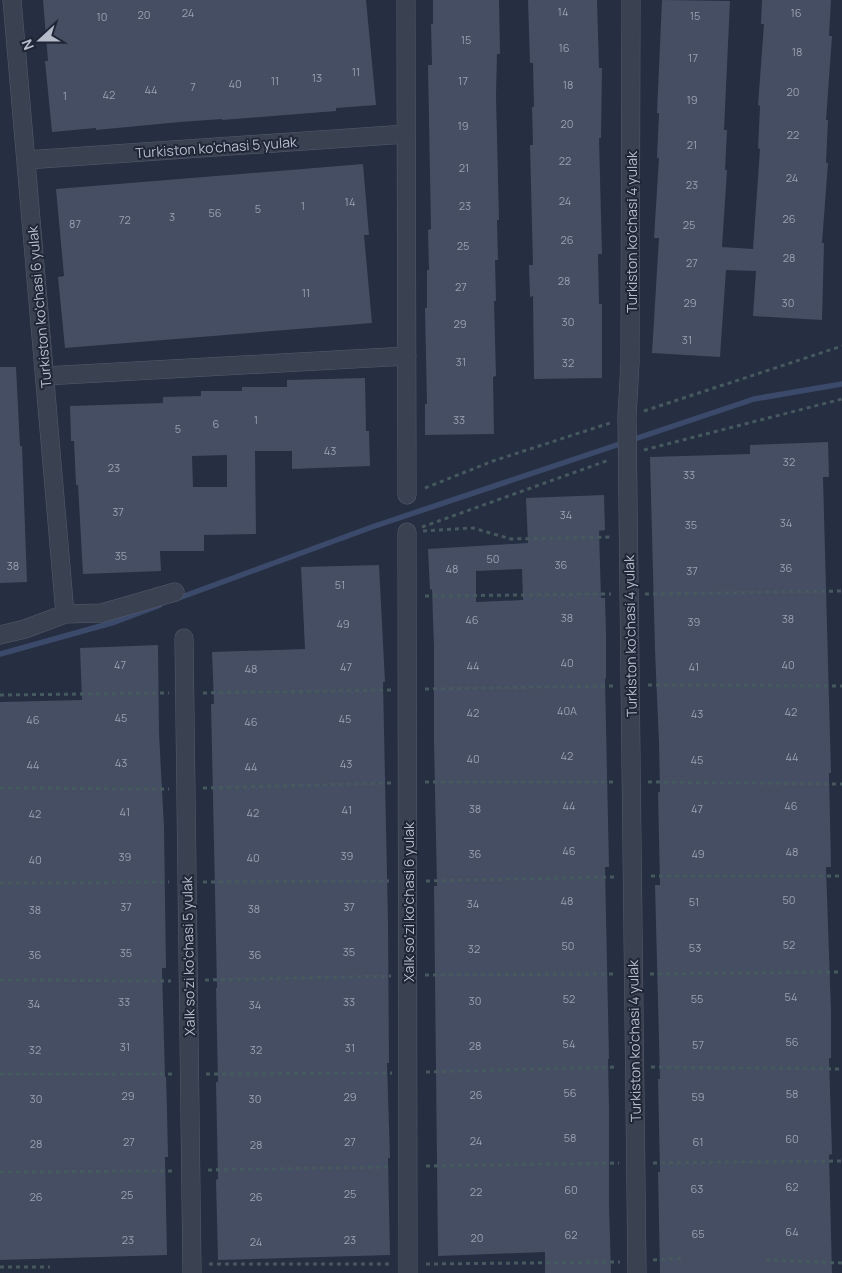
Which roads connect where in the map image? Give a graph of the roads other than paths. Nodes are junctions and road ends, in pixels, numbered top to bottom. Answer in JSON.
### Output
{"nodes":[{"id":1,"x":12,"y":0,"type":"edge"},
{"id":2,"x":406,"y":0,"type":"edge"},
{"id":3,"x":631,"y":0,"type":"edge"},
{"id":4,"x":406,"y":134,"type":"junction"},
{"id":5,"x":26,"y":160,"type":"junction"},
{"id":6,"x":407,"y":356,"type":"junction"},
{"id":7,"x":44,"y":376,"type":"junction"},
{"id":8,"x":407,"y":496,"type":"dead end"},
{"id":9,"x":407,"y":532,"type":"road end"},
{"id":10,"x":175,"y":592,"type":"dead end"},
{"id":11,"x":65,"y":614,"type":"junction"},
{"id":12,"x":0,"y":635,"type":"edge"},
{"id":13,"x":184,"y":638,"type":"dead end"},
{"id":14,"x":637,"y":1267,"type":"edge"},
{"id":15,"x":408,"y":1268,"type":"edge"},
{"id":16,"x":192,"y":1269,"type":"edge"}],
"edges":[{"from":1,"to":5,"type":"street","name":"Turkiston ko'chasi 6 yulak"},
{"from":2,"to":4,"type":"street"},
{"from":3,"to":14,"type":"street","name":"Turkiston ko'chasi 4 yulak"},
{"from":4,"to":5,"type":"street","name":"Turkiston ko'chasi 5 yulak"},
{"from":4,"to":6,"type":"street"},
{"from":5,"to":7,"type":"street","name":"Turkiston ko'chasi 6 yulak"},
{"from":6,"to":7,"type":"street"},
{"from":6,"to":8,"type":"street"},
{"from":7,"to":11,"type":"street","name":"Turkiston ko'chasi 6 yulak"},
{"from":9,"to":15,"type":"street","name":"Xalk so'zi ko'chasi 6 yulak"},
{"from":10,"to":11,"type":"street"},
{"from":11,"to":12,"type":"street"},
{"from":13,"to":16,"type":"street","name":"Xalk so'zi ko'chasi 5 yulak"}]}
